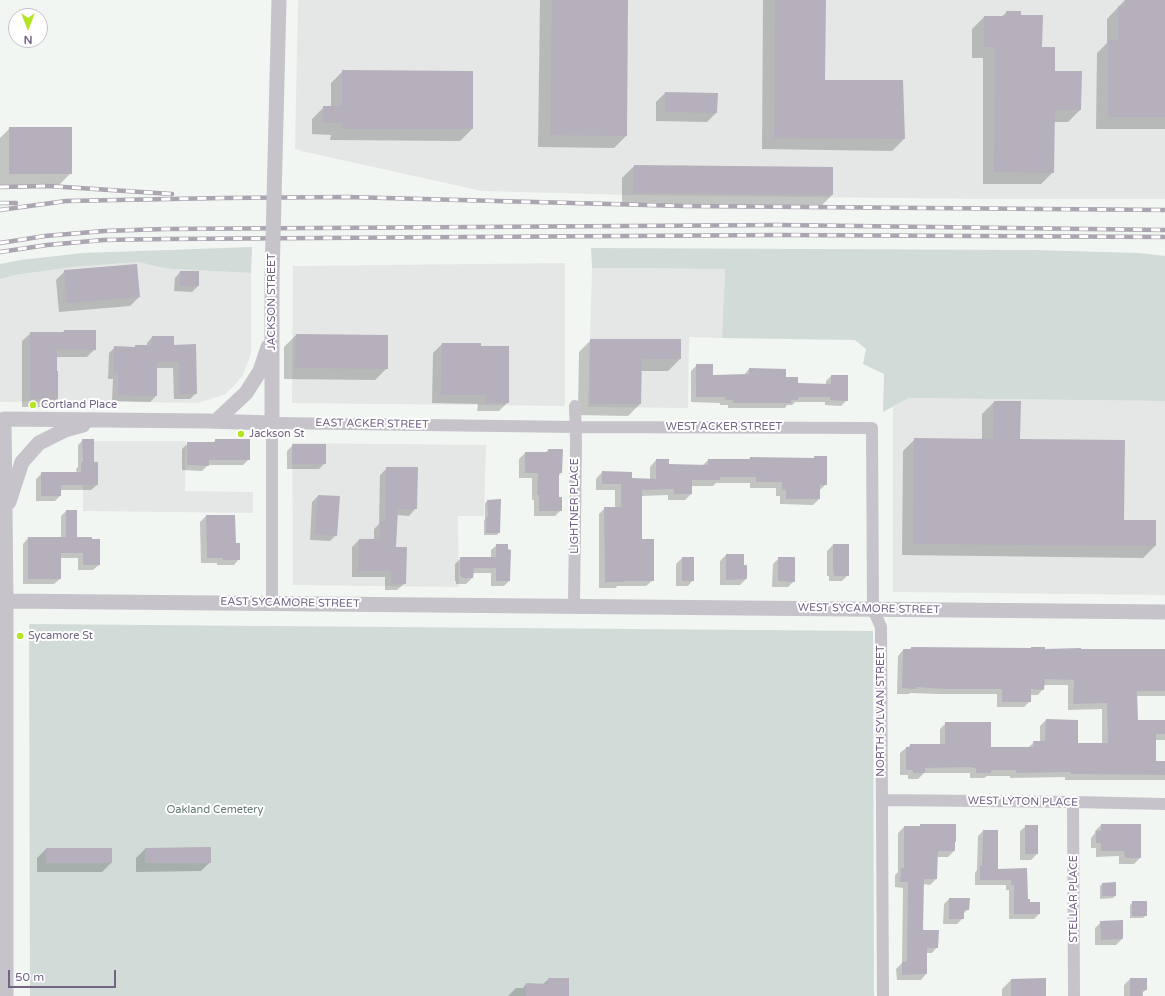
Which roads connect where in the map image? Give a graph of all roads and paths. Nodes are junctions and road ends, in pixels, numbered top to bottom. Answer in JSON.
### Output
{"nodes":[{"id":1,"x":279,"y":0,"type":"edge"},
{"id":2,"x":272,"y":335,"type":"junction"},
{"id":3,"x":575,"y":406,"type":"dead end"},
{"id":4,"x":2,"y":419,"type":"edge"},
{"id":5,"x":99,"y":420,"type":"junction"},
{"id":6,"x":216,"y":421,"type":"junction"},
{"id":7,"x":272,"y":423,"type":"junction"},
{"id":8,"x":576,"y":427,"type":"junction"},
{"id":9,"x":872,"y":428,"type":"joint"},
{"id":10,"x":5,"y":517,"type":"junction"},
{"id":11,"x":6,"y":601,"type":"junction"},
{"id":12,"x":272,"y":603,"type":"junction"},
{"id":13,"x":574,"y":606,"type":"junction"},
{"id":14,"x":873,"y":609,"type":"junction"},
{"id":15,"x":1165,"y":612,"type":"edge"},
{"id":16,"x":3,"y":668,"type":"edge"},
{"id":17,"x":882,"y":800,"type":"junction"},
{"id":18,"x":1073,"y":802,"type":"junction"},
{"id":19,"x":1165,"y":804,"type":"edge"},
{"id":20,"x":3,"y":915,"type":"edge"},
{"id":21,"x":6,"y":996,"type":"edge"},
{"id":22,"x":883,"y":996,"type":"edge"},
{"id":23,"x":1074,"y":996,"type":"edge"}],
"edges":[{"from":1,"to":2,"type":"street","name":"JACKSON STREET","bridge":true},
{"from":2,"to":6,"type":"street"},
{"from":2,"to":7,"type":"street","name":"JACKSON STREET"},
{"from":3,"to":8,"type":"street","name":"LIGHTNER PLACE"},
{"from":4,"to":5,"type":"street","name":"EAST ACKER STREET"},
{"from":4,"to":10,"type":"street"},
{"from":5,"to":6,"type":"street","name":"EAST ACKER STREET"},
{"from":5,"to":10,"type":"street"},
{"from":6,"to":7,"type":"street","name":"EAST ACKER STREET"},
{"from":7,"to":8,"type":"street","name":"EAST ACKER STREET"},
{"from":7,"to":12,"type":"street","name":"JACKSON STREET"},
{"from":8,"to":9,"type":"street","name":"WEST ACKER STREET"},
{"from":8,"to":13,"type":"street","name":"LIGHTNER PLACE"},
{"from":9,"to":14,"type":"street","name":"NORTH SYLVAN STREET"},
{"from":10,"to":11,"type":"street"},
{"from":11,"to":12,"type":"street","name":"EAST SYCAMORE STREET"},
{"from":11,"to":16,"type":"street"},
{"from":12,"to":13,"type":"street","name":"EAST SYCAMORE STREET"},
{"from":13,"to":14,"type":"street","name":"WEST SYCAMORE STREET"},
{"from":14,"to":15,"type":"street","name":"WEST SYCAMORE STREET"},
{"from":14,"to":17,"type":"street","name":"NORTH SYLVAN STREET"},
{"from":16,"to":20,"type":"street"},
{"from":17,"to":18,"type":"street","name":"WEST LYTON PLACE"},
{"from":17,"to":22,"type":"street","name":"NORTH SYLVAN STREET"},
{"from":18,"to":19,"type":"street","name":"WEST LYTON PLACE"},
{"from":18,"to":23,"type":"street","name":"STELLAR PLACE"},
{"from":20,"to":21,"type":"street"}]}
